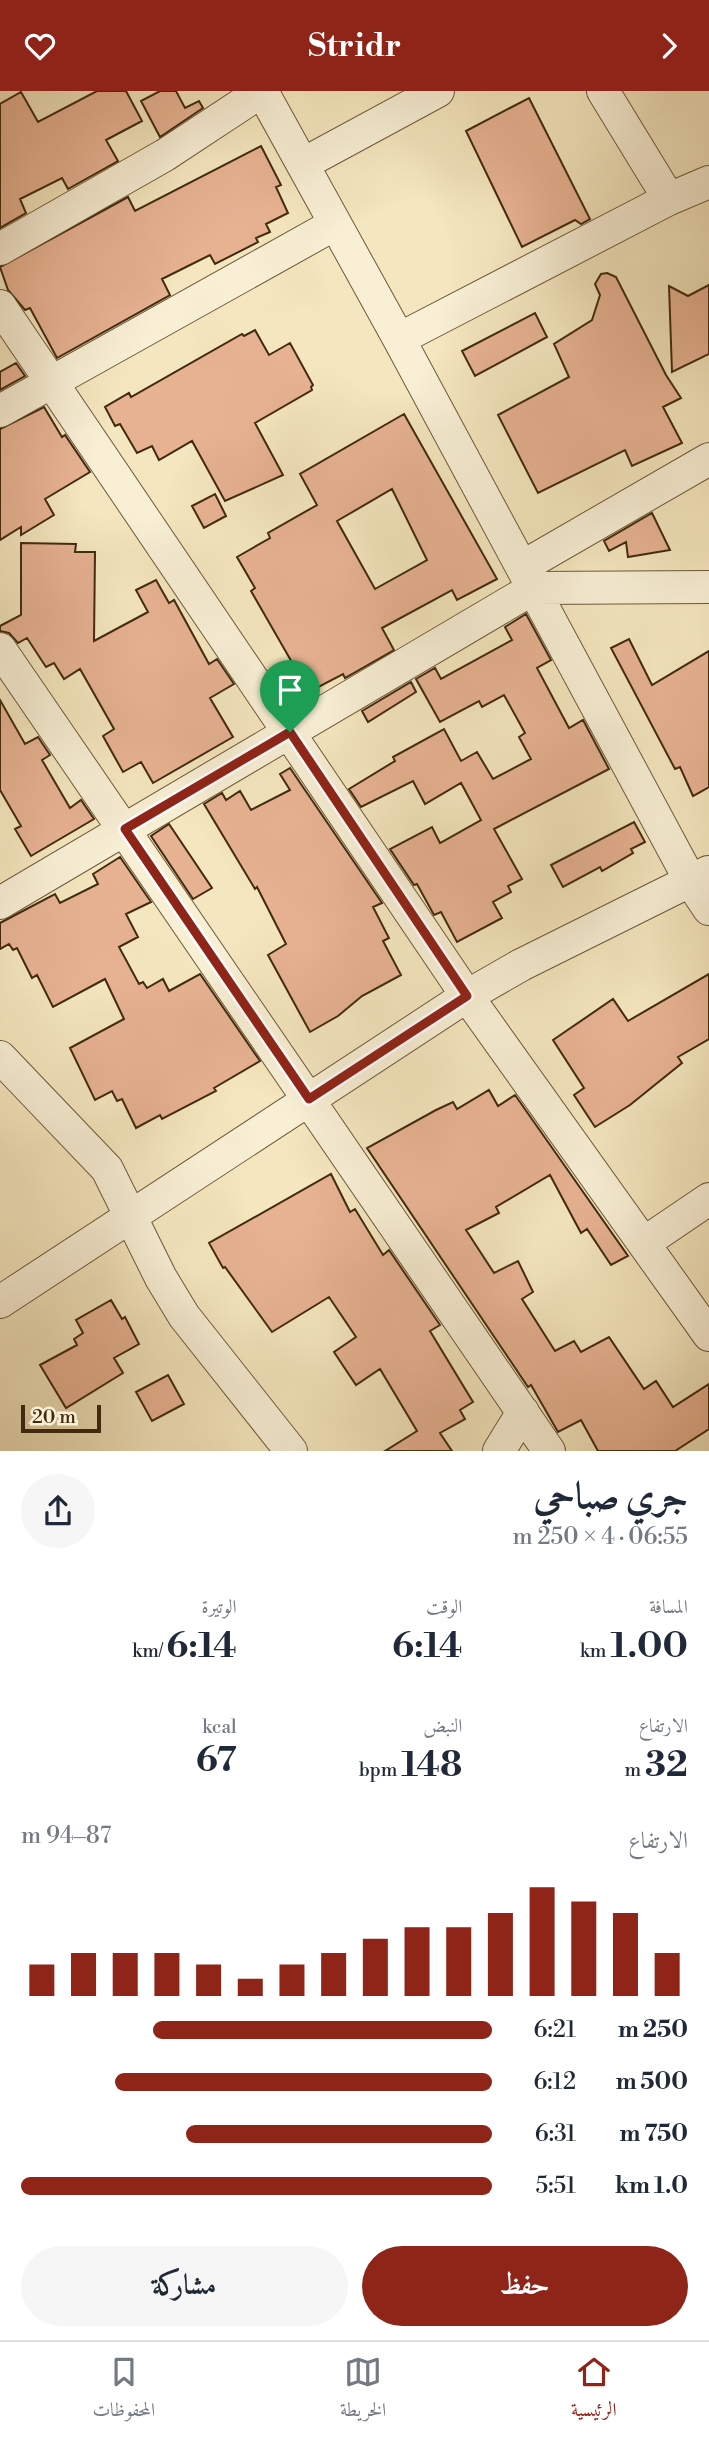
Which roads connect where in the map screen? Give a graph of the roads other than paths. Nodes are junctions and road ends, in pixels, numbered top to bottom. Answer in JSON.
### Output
{"nodes":[{"id":1,"x":262,"y":91,"type":"edge"},
{"id":2,"x":438,"y":91,"type":"edge"},
{"id":3,"x":603,"y":91,"type":"edge"},
{"id":4,"x":303,"y":164,"type":"junction"},
{"id":5,"x":709,"y":182,"type":"edge"},
{"id":6,"x":669,"y":199,"type":"junction"},
{"id":7,"x":335,"y":224,"type":"junction"},
{"id":8,"x":0,"y":249,"type":"edge"},
{"id":9,"x":0,"y":306,"type":"edge"},
{"id":10,"x":399,"y":339,"type":"junction"},
{"id":11,"x":52,"y":383,"type":"junction"},
{"id":12,"x":0,"y":411,"type":"edge"},
{"id":13,"x":709,"y":459,"type":"edge"},
{"id":14,"x":528,"y":578,"type":"junction"},
{"id":15,"x":709,"y":587,"type":"edge"},
{"id":16,"x":0,"y":649,"type":"edge"},
{"id":17,"x":290,"y":732,"type":"junction"},
{"id":18,"x":125,"y":829,"type":"junction"},
{"id":19,"x":700,"y":877,"type":"edge"},
{"id":20,"x":0,"y":903,"type":"edge"},
{"id":21,"x":709,"y":909,"type":"edge"},
{"id":22,"x":467,"y":996,"type":"junction"},
{"id":23,"x":0,"y":1057,"type":"edge"},
{"id":24,"x":309,"y":1099,"type":"junction"},
{"id":25,"x":709,"y":1199,"type":"edge"},
{"id":26,"x":132,"y":1216,"type":"junction"},
{"id":27,"x":644,"y":1243,"type":"junction"},
{"id":28,"x":0,"y":1302,"type":"edge"},
{"id":29,"x":709,"y":1335,"type":"edge"},
{"id":30,"x":523,"y":1412,"type":"junction"},
{"id":31,"x":291,"y":1451,"type":"edge"},
{"id":32,"x":499,"y":1451,"type":"edge"},
{"id":33,"x":549,"y":1451,"type":"edge"}],
"edges":[{"from":1,"to":4,"type":"street"},
{"from":1,"to":8,"type":"street"},
{"from":2,"to":4,"type":"street"},
{"from":3,"to":6,"type":"street"},
{"from":4,"to":7,"type":"street"},
{"from":5,"to":6,"type":"street"},
{"from":6,"to":10,"type":"street"},
{"from":7,"to":10,"type":"street"},
{"from":7,"to":11,"type":"street"},
{"from":9,"to":11,"type":"street"},
{"from":10,"to":14,"type":"street"},
{"from":11,"to":12,"type":"street"},
{"from":11,"to":17,"type":"street"},
{"from":13,"to":14,"type":"street"},
{"from":14,"to":15,"type":"street"},
{"from":14,"to":17,"type":"street"},
{"from":14,"to":19,"type":"street"},
{"from":16,"to":18,"type":"street"},
{"from":17,"to":18,"type":"street"},
{"from":17,"to":22,"type":"street"},
{"from":18,"to":20,"type":"street"},
{"from":18,"to":24,"type":"street"},
{"from":19,"to":21,"type":"street"},
{"from":19,"to":22,"type":"street"},
{"from":22,"to":24,"type":"street"},
{"from":22,"to":27,"type":"street"},
{"from":23,"to":26,"type":"street"},
{"from":24,"to":26,"type":"street"},
{"from":24,"to":30,"type":"street"},
{"from":25,"to":27,"type":"street"},
{"from":26,"to":28,"type":"street"},
{"from":26,"to":31,"type":"street"},
{"from":27,"to":29,"type":"street"},
{"from":30,"to":32,"type":"street"},
{"from":30,"to":33,"type":"street"}]}
